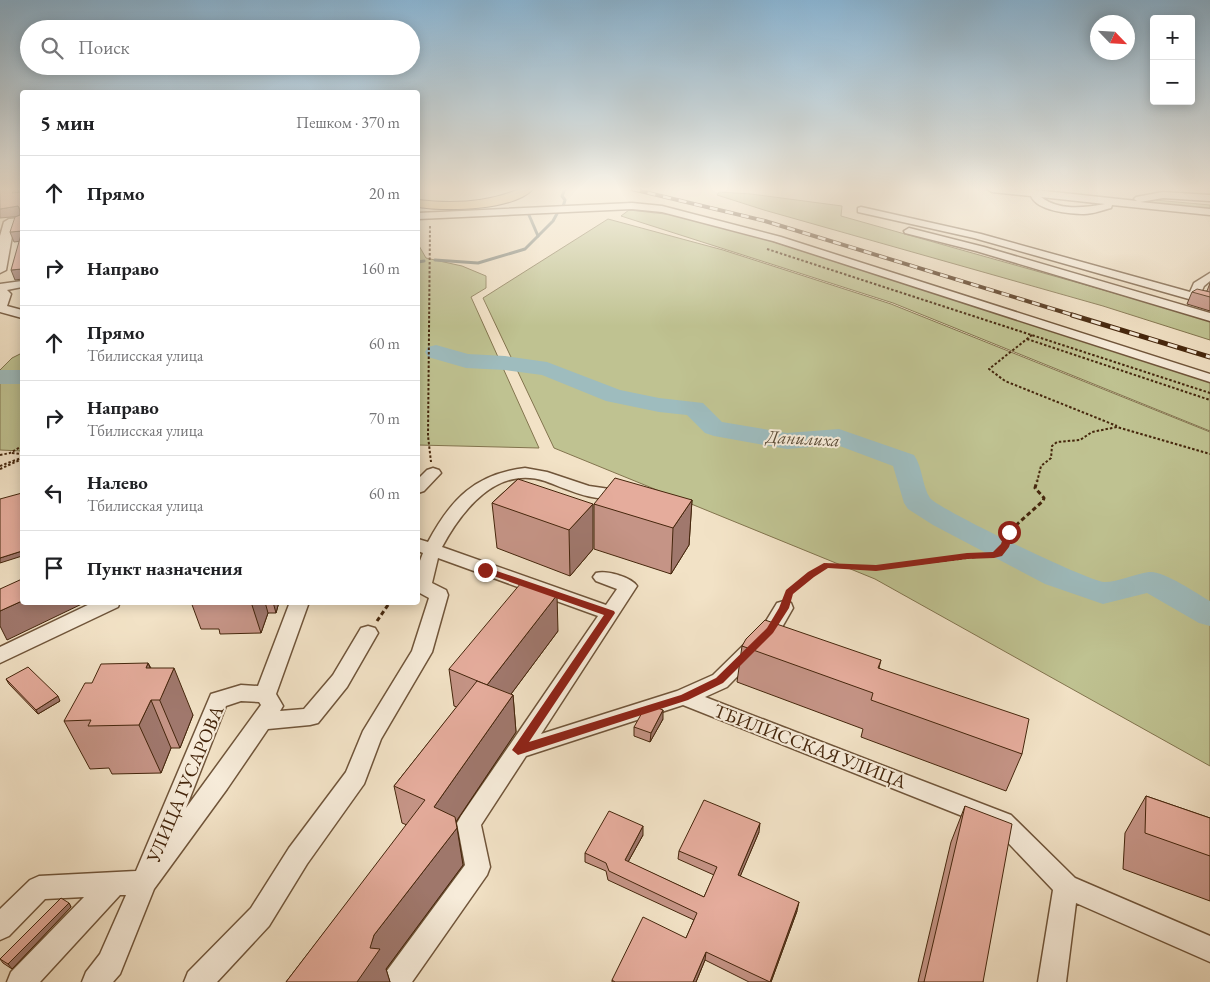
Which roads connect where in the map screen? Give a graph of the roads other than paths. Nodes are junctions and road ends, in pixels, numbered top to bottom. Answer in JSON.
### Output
{"nodes":[{"id":1,"x":762,"y":235,"type":"edge"},
{"id":2,"x":925,"y":235,"type":"edge"},
{"id":3,"x":972,"y":235,"type":"edge"},
{"id":4,"x":3,"y":238,"type":"edge"},
{"id":5,"x":0,"y":270,"type":"edge"},
{"id":6,"x":1210,"y":276,"type":"edge"},
{"id":7,"x":20,"y":285,"type":"edge"},
{"id":8,"x":1192,"y":296,"type":"junction"},
{"id":9,"x":1,"y":299,"type":"edge"},
{"id":10,"x":1210,"y":301,"type":"edge"},
{"id":11,"x":20,"y":313,"type":"edge"},
{"id":12,"x":1210,"y":317,"type":"edge"},
{"id":13,"x":1210,"y":378,"type":"edge"},
{"id":14,"x":433,"y":473,"type":"road end"},
{"id":15,"x":420,"y":486,"type":"edge"},
{"id":16,"x":618,"y":494,"type":"edge"},
{"id":17,"x":424,"y":548,"type":"edge"},
{"id":18,"x":602,"y":577,"type":"dead end"},
{"id":19,"x":420,"y":585,"type":"edge"},
{"id":20,"x":105,"y":605,"type":"edge"},
{"id":21,"x":299,"y":605,"type":"edge"},
{"id":22,"x":784,"y":608,"type":"road end"},
{"id":23,"x":610,"y":613,"type":"junction"},
{"id":24,"x":368,"y":633,"type":"road end"},
{"id":25,"x":0,"y":656,"type":"edge"},
{"id":26,"x":265,"y":694,"type":"junction"},
{"id":27,"x":684,"y":698,"type":"junction"},
{"id":28,"x":262,"y":720,"type":"junction"},
{"id":29,"x":518,"y":750,"type":"junction"},
{"id":30,"x":144,"y":882,"type":"junction"},
{"id":31,"x":115,"y":883,"type":"junction"},
{"id":32,"x":1066,"y":886,"type":"junction"},
{"id":33,"x":0,"y":927,"type":"edge"},
{"id":34,"x":1210,"y":949,"type":"edge"},
{"id":35,"x":399,"y":981,"type":"edge"},
{"id":36,"x":21,"y":982,"type":"edge"},
{"id":37,"x":96,"y":982,"type":"edge"},
{"id":38,"x":198,"y":982,"type":"edge"},
{"id":39,"x":1052,"y":982,"type":"edge"}],
"edges":[{"from":1,"to":13,"type":"street"},
{"from":2,"to":12,"type":"street"},
{"from":3,"to":8,"type":"street"},
{"from":4,"to":5,"type":"street"},
{"from":6,"to":8,"type":"street"},
{"from":7,"to":9,"type":"street"},
{"from":8,"to":10,"type":"street"},
{"from":9,"to":11,"type":"street"},
{"from":14,"to":15,"type":"street"},
{"from":16,"to":17,"type":"street"},
{"from":17,"to":19,"type":"street"},
{"from":17,"to":23,"type":"street"},
{"from":18,"to":23,"type":"street"},
{"from":19,"to":38,"type":"street"},
{"from":20,"to":25,"type":"street"},
{"from":21,"to":26,"type":"street","name":"УЛИЦА ГУСАРОВА"},
{"from":22,"to":27,"type":"street"},
{"from":23,"to":29,"type":"street"},
{"from":24,"to":28,"type":"lane"},
{"from":26,"to":28,"type":"street","name":"УЛИЦА ГУСАРОВА"},
{"from":26,"to":30,"type":"street","name":"УЛИЦА ГУСАРОВА"},
{"from":27,"to":29,"type":"street"},
{"from":27,"to":32,"type":"street","name":"ТБИЛИССКАЯ УЛИЦА"},
{"from":28,"to":30,"type":"street","name":"УЛИЦА ГУСАРОВА"},
{"from":29,"to":35,"type":"street"},
{"from":30,"to":31,"type":"street"},
{"from":30,"to":37,"type":"street","name":"УЛИЦА ГУСАРОВА"},
{"from":31,"to":33,"type":"street"},
{"from":31,"to":36,"type":"street"},
{"from":32,"to":34,"type":"street","name":"ТБИЛИССКАЯ УЛИЦА"},
{"from":32,"to":39,"type":"lane"}]}
